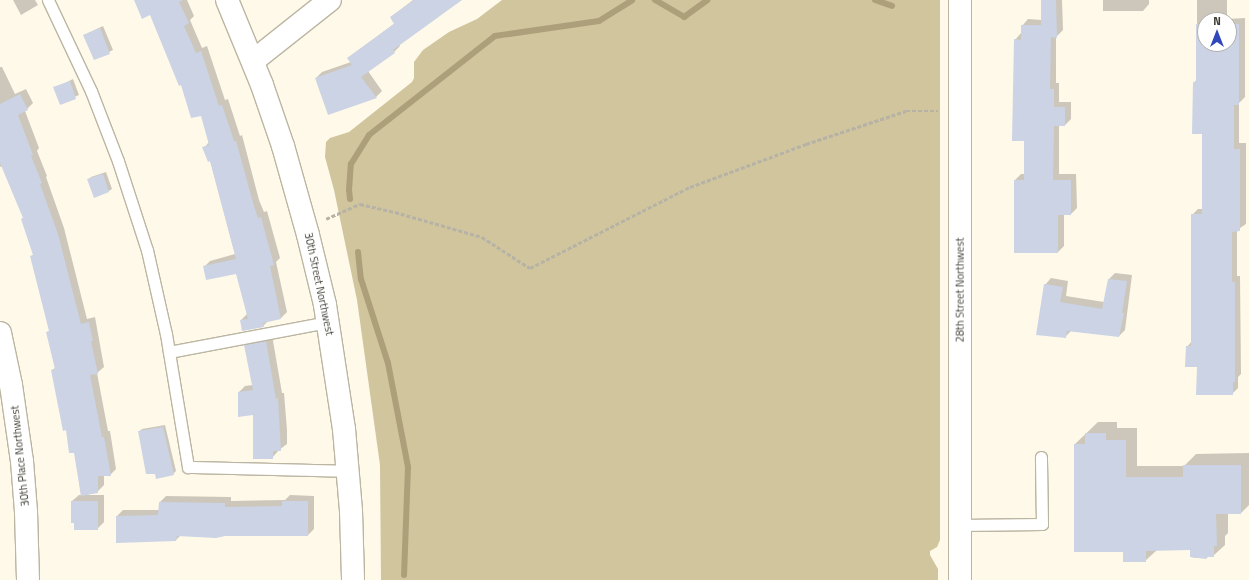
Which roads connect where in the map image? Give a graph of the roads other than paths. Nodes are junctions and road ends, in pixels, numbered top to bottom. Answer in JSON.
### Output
{"nodes":[{"id":1,"x":48,"y":0,"type":"edge"},
{"id":2,"x":227,"y":0,"type":"edge"},
{"id":3,"x":330,"y":0,"type":"edge"},
{"id":4,"x":960,"y":0,"type":"edge"},
{"id":5,"x":253,"y":61,"type":"junction"},
{"id":6,"x":328,"y":322,"type":"junction"},
{"id":7,"x":0,"y":333,"type":"edge"},
{"id":8,"x":169,"y":352,"type":"junction"},
{"id":9,"x":1041,"y":457,"type":"dead end"},
{"id":10,"x":348,"y":471,"type":"junction"},
{"id":11,"x":960,"y":525,"type":"junction"},
{"id":12,"x":28,"y":580,"type":"edge"},
{"id":13,"x":353,"y":580,"type":"edge"},
{"id":14,"x":960,"y":580,"type":"edge"}],
"edges":[{"from":1,"to":8,"type":"lane"},
{"from":2,"to":5,"type":"street","name":"30th Street Northwest"},
{"from":3,"to":5,"type":"street"},
{"from":4,"to":11,"type":"street","name":"28th Street Northwest"},
{"from":5,"to":6,"type":"street","name":"30th Street Northwest"},
{"from":6,"to":8,"type":"lane"},
{"from":6,"to":10,"type":"street","name":"30th Street Northwest"},
{"from":7,"to":12,"type":"street","name":"30th Place Northwest"},
{"from":8,"to":10,"type":"lane"},
{"from":9,"to":11,"type":"lane"},
{"from":10,"to":13,"type":"street","name":"30th Street Northwest"},
{"from":11,"to":14,"type":"street","name":"28th Street Northwest"}]}
